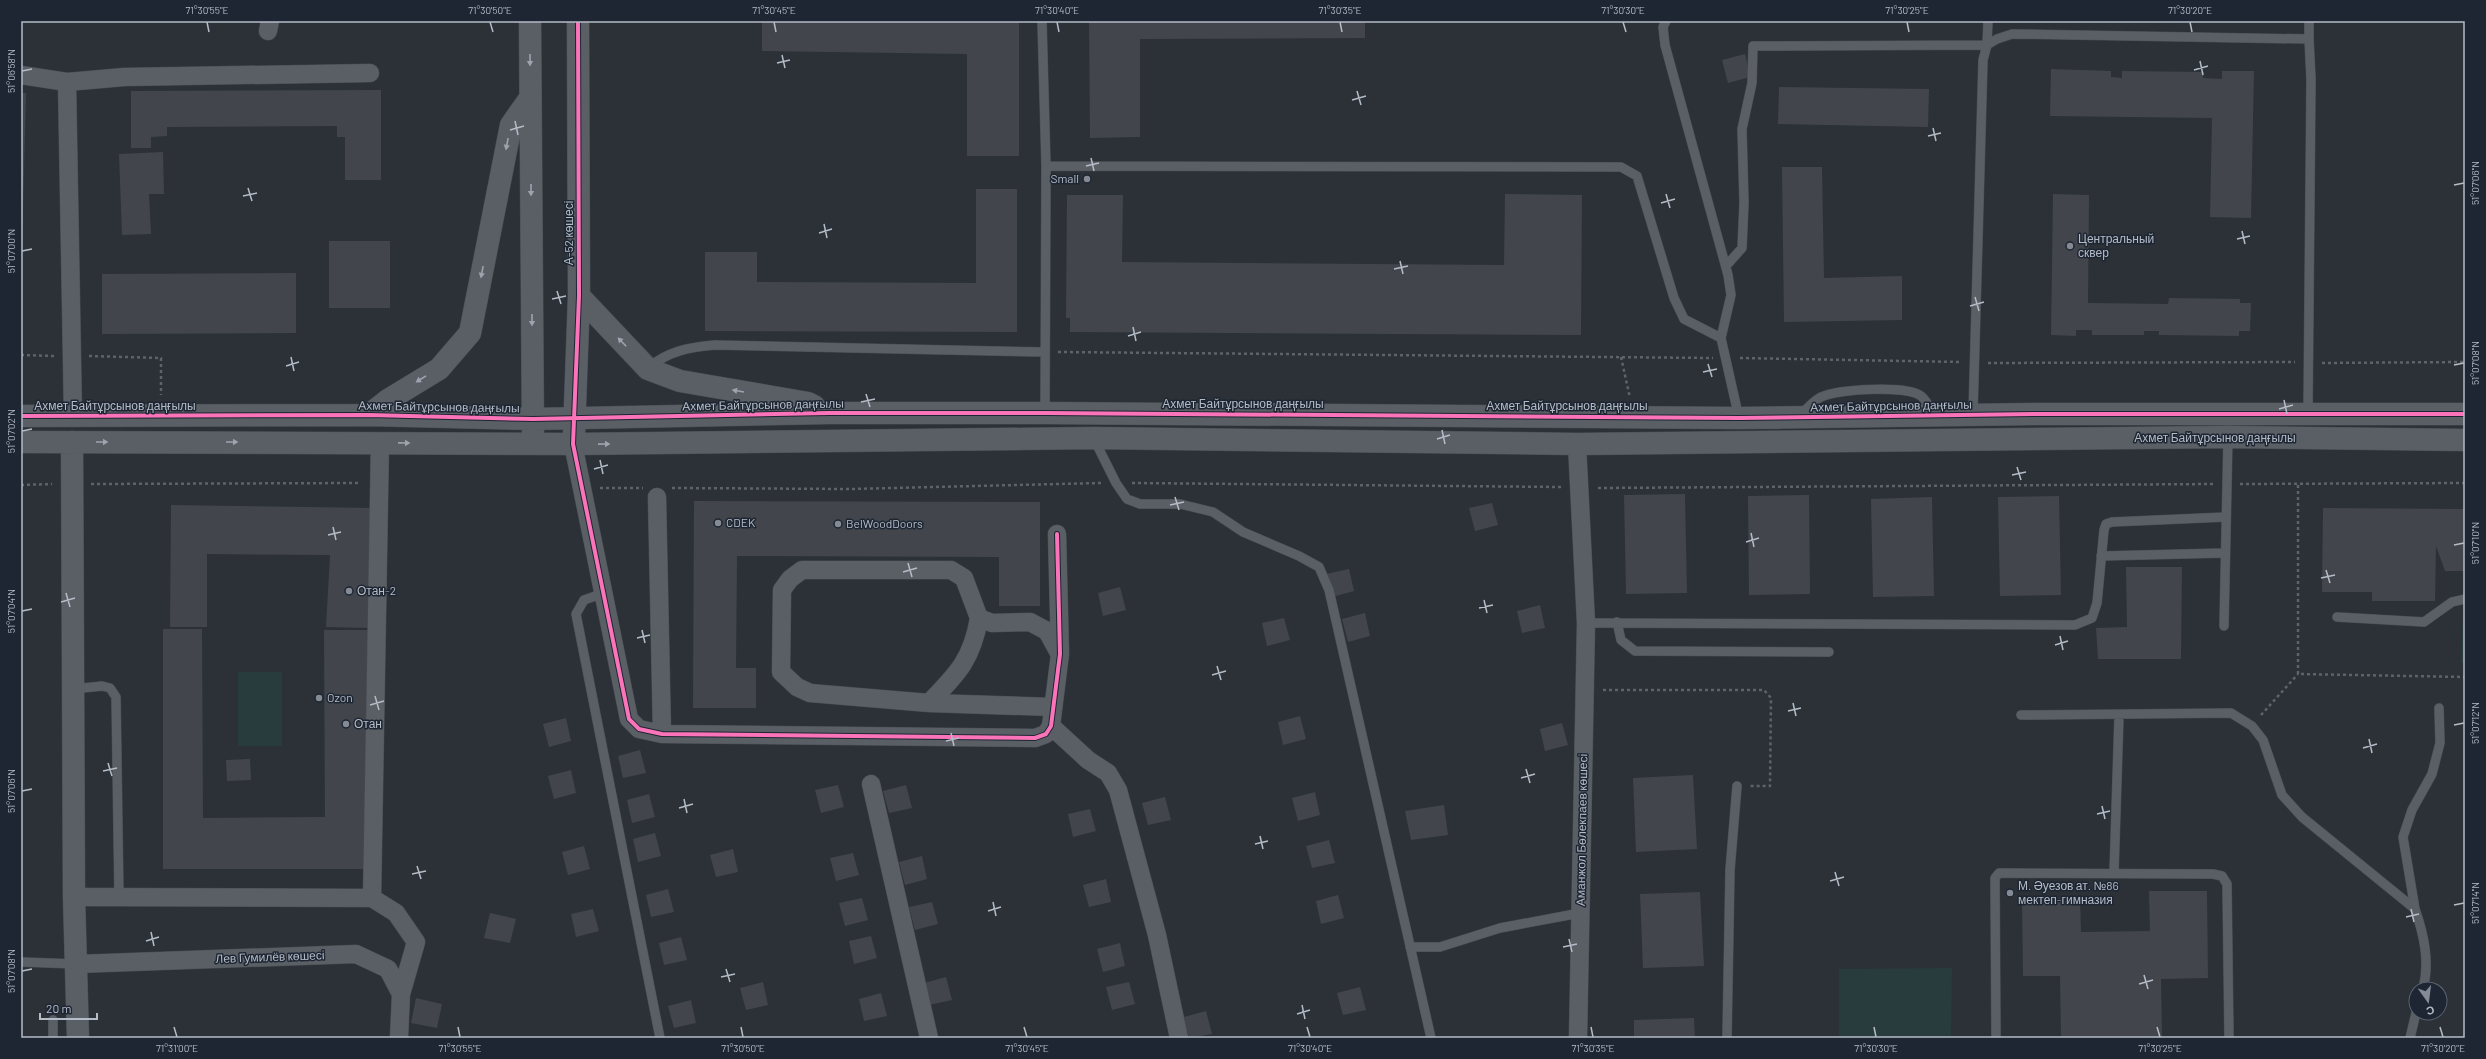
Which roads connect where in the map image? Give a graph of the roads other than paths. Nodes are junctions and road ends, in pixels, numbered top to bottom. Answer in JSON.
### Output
{"nodes":[{"id":1,"x":530,"y":21,"type":"edge"},
{"id":2,"x":578,"y":21,"type":"edge"},
{"id":3,"x":1042,"y":21,"type":"edge"},
{"id":4,"x":1666,"y":21,"type":"edge"},
{"id":5,"x":1988,"y":21,"type":"edge"},
{"id":6,"x":2309,"y":21,"type":"edge"},
{"id":7,"x":2309,"y":39,"type":"junction"},
{"id":8,"x":1987,"y":45,"type":"junction"},
{"id":9,"x":370,"y":72,"type":"dead end"},
{"id":10,"x":21,"y":75,"type":"edge"},
{"id":11,"x":67,"y":82,"type":"junction"},
{"id":12,"x":530,"y":98,"type":"junction"},
{"id":13,"x":1046,"y":166,"type":"junction"},
{"id":14,"x":1726,"y":266,"type":"junction"},
{"id":15,"x":579,"y":296,"type":"junction"},
{"id":16,"x":1721,"y":338,"type":"junction"},
{"id":17,"x":1045,"y":352,"type":"junction"},
{"id":18,"x":648,"y":369,"type":"junction"},
{"id":19,"x":1045,"y":412,"type":"junction"},
{"id":20,"x":829,"y":414,"type":"junction"},
{"id":21,"x":1973,"y":414,"type":"junction"},
{"id":22,"x":2035,"y":414,"type":"junction"},
{"id":23,"x":2308,"y":414,"type":"junction"},
{"id":24,"x":2465,"y":414,"type":"edge"},
{"id":25,"x":369,"y":415,"type":"junction"},
{"id":26,"x":21,"y":416,"type":"edge"},
{"id":27,"x":73,"y":416,"type":"junction"},
{"id":28,"x":1739,"y":418,"type":"junction"},
{"id":29,"x":533,"y":419,"type":"junction"},
{"id":30,"x":574,"y":419,"type":"junction"},
{"id":31,"x":2228,"y":437,"type":"junction"},
{"id":32,"x":1094,"y":438,"type":"junction"},
{"id":33,"x":2035,"y":439,"type":"junction"},
{"id":34,"x":2465,"y":440,"type":"edge"},
{"id":35,"x":21,"y":442,"type":"edge"},
{"id":36,"x":72,"y":442,"type":"junction"},
{"id":37,"x":380,"y":442,"type":"junction"},
{"id":38,"x":533,"y":444,"type":"junction"},
{"id":39,"x":573,"y":444,"type":"junction"},
{"id":40,"x":1577,"y":444,"type":"junction"},
{"id":41,"x":658,"y":491,"type":"road end"},
{"id":42,"x":2226,"y":517,"type":"junction"},
{"id":43,"x":1057,"y":534,"type":"dead end"},
{"id":44,"x":2224,"y":553,"type":"junction"},
{"id":45,"x":2101,"y":556,"type":"junction"},
{"id":46,"x":604,"y":593,"type":"junction"},
{"id":47,"x":2465,"y":599,"type":"edge"},
{"id":48,"x":2336,"y":617,"type":"dead end"},
{"id":49,"x":979,"y":618,"type":"junction"},
{"id":50,"x":1617,"y":622,"type":"junction"},
{"id":51,"x":1586,"y":623,"type":"junction"},
{"id":52,"x":2224,"y":626,"type":"dead end"},
{"id":53,"x":1829,"y":652,"type":"dead end"},
{"id":54,"x":1060,"y":654,"type":"junction"},
{"id":55,"x":73,"y":690,"type":"junction"},
{"id":56,"x":929,"y":703,"type":"junction"},
{"id":57,"x":1053,"y":707,"type":"junction"},
{"id":58,"x":2439,"y":708,"type":"dead end"},
{"id":59,"x":2021,"y":716,"type":"dead end"},
{"id":60,"x":2119,"y":716,"type":"junction"},
{"id":61,"x":1052,"y":726,"type":"junction"},
{"id":62,"x":662,"y":734,"type":"junction"},
{"id":63,"x":871,"y":784,"type":"dead end"},
{"id":64,"x":1737,"y":786,"type":"road end"},
{"id":65,"x":2114,"y":873,"type":"junction"},
{"id":66,"x":74,"y":897,"type":"junction"},
{"id":67,"x":119,"y":897,"type":"junction"},
{"id":68,"x":372,"y":898,"type":"junction"},
{"id":69,"x":2415,"y":909,"type":"junction"},
{"id":70,"x":1580,"y":913,"type":"junction"},
{"id":71,"x":1410,"y":947,"type":"junction"},
{"id":72,"x":21,"y":962,"type":"edge"},
{"id":73,"x":77,"y":964,"type":"junction"},
{"id":74,"x":2424,"y":981,"type":"edge"},
{"id":75,"x":401,"y":994,"type":"junction"},
{"id":76,"x":53,"y":1020,"type":"dead end"},
{"id":77,"x":2414,"y":1021,"type":"edge"},
{"id":78,"x":53,"y":1038,"type":"edge"},
{"id":79,"x":78,"y":1038,"type":"edge"},
{"id":80,"x":398,"y":1038,"type":"edge"},
{"id":81,"x":660,"y":1038,"type":"edge"},
{"id":82,"x":929,"y":1038,"type":"edge"},
{"id":83,"x":1179,"y":1038,"type":"edge"},
{"id":84,"x":1431,"y":1038,"type":"edge"},
{"id":85,"x":1578,"y":1038,"type":"edge"},
{"id":86,"x":1727,"y":1038,"type":"edge"},
{"id":87,"x":1996,"y":1038,"type":"edge"},
{"id":88,"x":2229,"y":1038,"type":"edge"},
{"id":89,"x":2410,"y":1038,"type":"edge"}],
"edges":[{"from":1,"to":12,"type":"street","one_way":true},
{"from":2,"to":15,"type":"street","name":"А-52 көшесі"},
{"from":3,"to":13,"type":"lane"},
{"from":4,"to":14,"type":"lane"},
{"from":5,"to":8,"type":"lane"},
{"from":6,"to":7,"type":"lane"},
{"from":7,"to":8,"type":"lane"},
{"from":7,"to":23,"type":"lane"},
{"from":8,"to":14,"type":"lane"},
{"from":8,"to":21,"type":"lane"},
{"from":9,"to":11,"type":"street"},
{"from":10,"to":11,"type":"street"},
{"from":11,"to":27,"type":"street"},
{"from":12,"to":25,"type":"street","one_way":true},
{"from":12,"to":29,"type":"street","one_way":true},
{"from":13,"to":16,"type":"lane"},
{"from":13,"to":17,"type":"lane"},
{"from":14,"to":16,"type":"lane"},
{"from":18,"to":15,"type":"street","one_way":true},
{"from":15,"to":30,"type":"street","name":"А-52 көшесі"},
{"from":16,"to":28,"type":"lane"},
{"from":17,"to":18,"type":"lane"},
{"from":17,"to":19,"type":"lane"},
{"from":20,"to":18,"type":"street","one_way":true},
{"from":19,"to":20,"type":"street","name":"Ахмет Байтұрсынов даңғылы"},
{"from":19,"to":28,"type":"street","name":"Ахмет Байтұрсынов даңғылы"},
{"from":20,"to":30,"type":"street","name":"Ахмет Байтұрсынов даңғылы"},
{"from":21,"to":22,"type":"street","name":"Ахмет Байтұрсынов даңғылы"},
{"from":21,"to":28,"type":"street","name":"Ахмет Байтұрсынов даңғылы"},
{"from":22,"to":23,"type":"street","name":"Ахмет Байтұрсынов даңғылы"},
{"from":22,"to":33,"type":"street"},
{"from":23,"to":24,"type":"street","name":"Ахмет Байтұрсынов даңғылы"},
{"from":25,"to":27,"type":"street","name":"Ахмет Байтұрсынов даңғылы"},
{"from":25,"to":29,"type":"street","name":"Ахмет Байтұрсынов даңғылы"},
{"from":26,"to":27,"type":"street","name":"Ахмет Байтұрсынов даңғылы"},
{"from":29,"to":30,"type":"street","name":"Ахмет Байтұрсынов даңғылы"},
{"from":29,"to":38,"type":"street"},
{"from":30,"to":39,"type":"street","name":"А-52 көшесі"},
{"from":31,"to":33,"type":"street","name":"Ахмет Байтұрсынов даңғылы"},
{"from":31,"to":34,"type":"street","name":"Ахмет Байтұрсынов даңғылы"},
{"from":31,"to":42,"type":"lane"},
{"from":39,"to":32,"type":"street","name":"Ахмет Байтұрсынов даңғылы","one_way":true},
{"from":32,"to":40,"type":"street","name":"Ахмет Байтұрсынов даңғылы"},
{"from":32,"to":71,"type":"lane"},
{"from":33,"to":40,"type":"street","name":"Ахмет Байтұрсынов даңғылы"},
{"from":35,"to":36,"type":"street","name":"Ахмет Байтұрсынов даңғылы"},
{"from":36,"to":37,"type":"street","name":"Ахмет Байтұрсынов даңғылы","one_way":true},
{"from":36,"to":55,"type":"street"},
{"from":37,"to":38,"type":"street","name":"Ахмет Байтұрсынов даңғылы","one_way":true},
{"from":37,"to":68,"type":"street"},
{"from":38,"to":39,"type":"street","name":"Ахмет Байтұрсынов даңғылы"},
{"from":39,"to":46,"type":"street"},
{"from":40,"to":51,"type":"street","name":"Аманжол Бөлекпаев көшесі"},
{"from":41,"to":62,"type":"street"},
{"from":42,"to":44,"type":"lane"},
{"from":42,"to":45,"type":"lane"},
{"from":43,"to":54,"type":"street"},
{"from":44,"to":45,"type":"lane"},
{"from":44,"to":52,"type":"lane"},
{"from":45,"to":50,"type":"lane"},
{"from":46,"to":62,"type":"street"},
{"from":46,"to":81,"type":"lane"},
{"from":47,"to":48,"type":"lane"},
{"from":49,"to":54,"type":"street"},
{"from":49,"to":56,"type":"street"},
{"from":49,"to":56,"type":"street"},
{"from":50,"to":51,"type":"lane"},
{"from":50,"to":53,"type":"lane"},
{"from":51,"to":70,"type":"street","name":"Аманжол Бөлекпаев көшесі"},
{"from":54,"to":57,"type":"street"},
{"from":55,"to":66,"type":"street"},
{"from":55,"to":67,"type":"lane"},
{"from":56,"to":57,"type":"street"},
{"from":57,"to":61,"type":"street"},
{"from":58,"to":69,"type":"lane"},
{"from":59,"to":60,"type":"lane"},
{"from":60,"to":65,"type":"lane"},
{"from":60,"to":69,"type":"lane"},
{"from":61,"to":62,"type":"street"},
{"from":61,"to":83,"type":"street"},
{"from":63,"to":82,"type":"street"},
{"from":64,"to":86,"type":"lane"},
{"from":65,"to":87,"type":"lane"},
{"from":65,"to":88,"type":"lane"},
{"from":66,"to":67,"type":"street"},
{"from":66,"to":73,"type":"street"},
{"from":67,"to":68,"type":"street"},
{"from":68,"to":75,"type":"street"},
{"from":69,"to":74,"type":"lane"},
{"from":70,"to":71,"type":"lane"},
{"from":70,"to":85,"type":"street","name":"Аманжол Бөлекпаев көшесі"},
{"from":71,"to":84,"type":"lane"},
{"from":72,"to":73,"type":"lane"},
{"from":73,"to":75,"type":"street","name":"Лев Гумилёв көшесі"},
{"from":73,"to":79,"type":"street"},
{"from":75,"to":80,"type":"street"},
{"from":76,"to":78,"type":"lane"},
{"from":77,"to":89,"type":"lane"}]}
